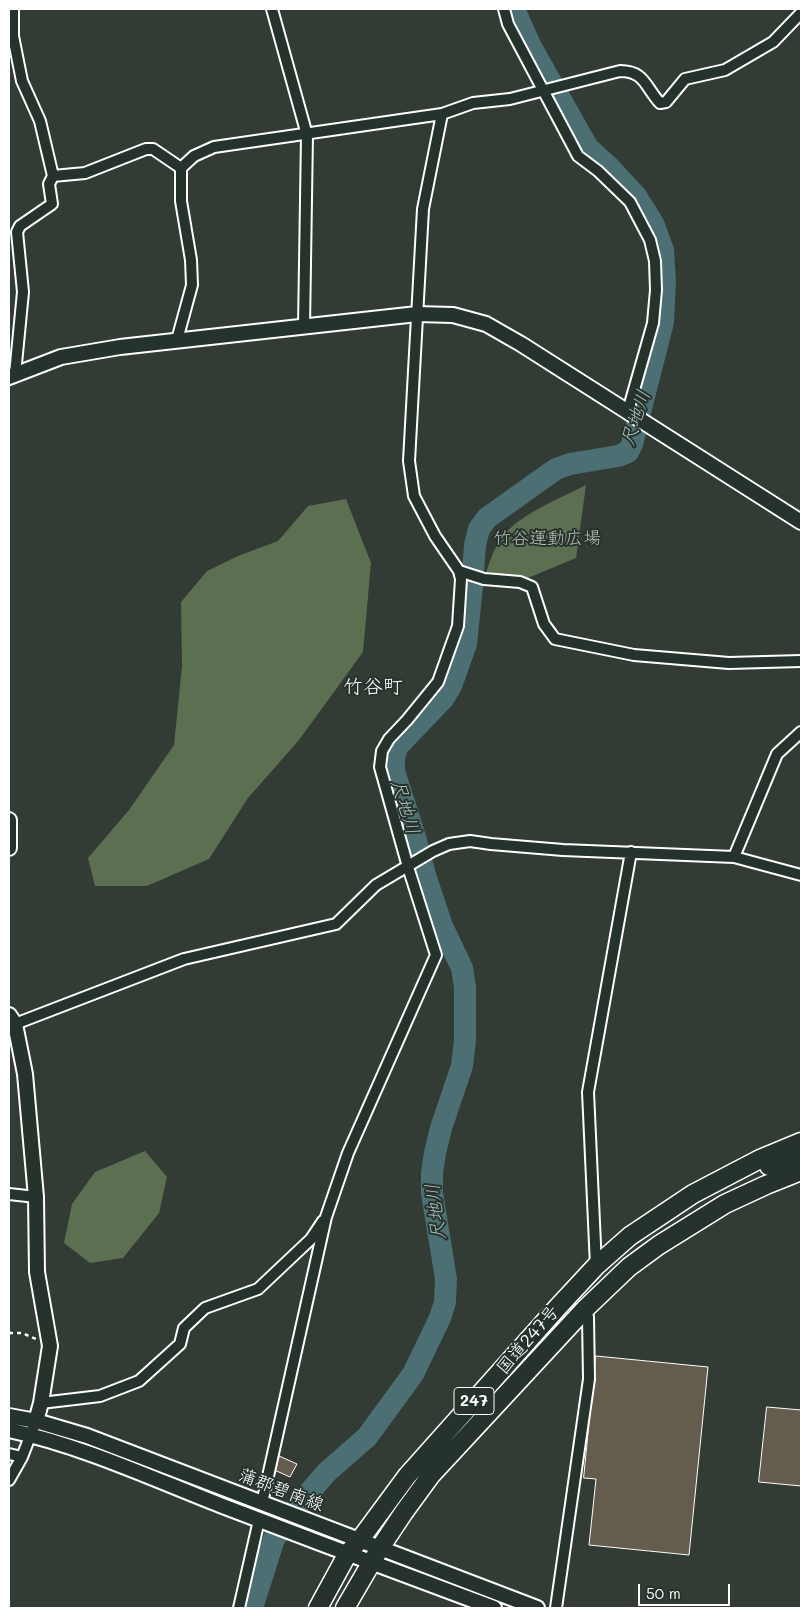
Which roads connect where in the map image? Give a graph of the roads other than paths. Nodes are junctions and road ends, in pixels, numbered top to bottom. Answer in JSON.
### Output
{"nodes":[{"id":1,"x":12,"y":9,"type":"edge"},
{"id":2,"x":272,"y":9,"type":"edge"},
{"id":3,"x":504,"y":9,"type":"edge"},
{"id":4,"x":801,"y":13,"type":"edge"},
{"id":5,"x":545,"y":90,"type":"junction"},
{"id":6,"x":442,"y":114,"type":"junction"},
{"id":7,"x":307,"y":135,"type":"junction"},
{"id":8,"x":181,"y":168,"type":"junction"},
{"id":9,"x":53,"y":176,"type":"junction"},
{"id":10,"x":417,"y":314,"type":"junction"},
{"id":11,"x":304,"y":326,"type":"junction"},
{"id":12,"x":177,"y":340,"type":"junction"},
{"id":13,"x":12,"y":376,"type":"edge"},
{"id":14,"x":630,"y":413,"type":"junction"},
{"id":15,"x":801,"y":522,"type":"edge"},
{"id":16,"x":461,"y":571,"type":"junction"},
{"id":17,"x":801,"y":661,"type":"edge"},
{"id":18,"x":801,"y":732,"type":"edge"},
{"id":19,"x":9,"y":820,"type":"edge"},
{"id":20,"x":9,"y":847,"type":"edge"},
{"id":21,"x":631,"y":852,"type":"junction"},
{"id":22,"x":734,"y":857,"type":"junction"},
{"id":23,"x":410,"y":866,"type":"junction"},
{"id":24,"x":801,"y":875,"type":"edge"},
{"id":25,"x":12,"y":1019,"type":"edge"},
{"id":26,"x":801,"y":1142,"type":"edge"},
{"id":27,"x":801,"y":1156,"type":"edge"},
{"id":28,"x":801,"y":1171,"type":"edge"},
{"id":29,"x":737,"y":1172,"type":"junction"},
{"id":30,"x":9,"y":1194,"type":"edge"},
{"id":31,"x":36,"y":1197,"type":"junction"},
{"id":32,"x":326,"y":1217,"type":"junction"},
{"id":33,"x":596,"y":1266,"type":"junction"},
{"id":34,"x":585,"y":1309,"type":"junction"},
{"id":35,"x":42,"y":1403,"type":"junction"},
{"id":36,"x":9,"y":1416,"type":"edge"},
{"id":37,"x":34,"y":1428,"type":"junction"},
{"id":38,"x":9,"y":1430,"type":"edge"},
{"id":39,"x":9,"y":1454,"type":"edge"},
{"id":40,"x":22,"y":1457,"type":"junction"},
{"id":41,"x":9,"y":1480,"type":"edge"},
{"id":42,"x":262,"y":1503,"type":"junction"},
{"id":43,"x":259,"y":1520,"type":"junction"},
{"id":44,"x":354,"y":1547,"type":"junction"},
{"id":45,"x":376,"y":1554,"type":"junction"},
{"id":46,"x":239,"y":1608,"type":"edge"},
{"id":47,"x":318,"y":1608,"type":"edge"},
{"id":48,"x":345,"y":1608,"type":"edge"},
{"id":49,"x":494,"y":1608,"type":"edge"},
{"id":50,"x":537,"y":1608,"type":"edge"},
{"id":51,"x":556,"y":1608,"type":"edge"}],
"edges":[{"from":1,"to":9,"type":"street"},
{"from":2,"to":7,"type":"street"},
{"from":3,"to":5,"type":"street"},
{"from":4,"to":5,"type":"street"},
{"from":5,"to":6,"type":"street"},
{"from":5,"to":14,"type":"street"},
{"from":6,"to":7,"type":"street"},
{"from":6,"to":10,"type":"street"},
{"from":7,"to":8,"type":"street"},
{"from":7,"to":11,"type":"street"},
{"from":8,"to":9,"type":"street"},
{"from":8,"to":12,"type":"street"},
{"from":9,"to":13,"type":"street"},
{"from":10,"to":11,"type":"street"},
{"from":10,"to":14,"type":"street"},
{"from":10,"to":16,"type":"street"},
{"from":11,"to":12,"type":"street"},
{"from":12,"to":13,"type":"street"},
{"from":14,"to":15,"type":"street"},
{"from":16,"to":17,"type":"street"},
{"from":16,"to":23,"type":"street"},
{"from":18,"to":22,"type":"street"},
{"from":19,"to":20,"type":"street"},
{"from":21,"to":22,"type":"street"},
{"from":21,"to":23,"type":"street"},
{"from":21,"to":33,"type":"street"},
{"from":22,"to":24,"type":"street"},
{"from":23,"to":25,"type":"street"},
{"from":23,"to":32,"type":"street"},
{"from":25,"to":31,"type":"street"},
{"from":26,"to":29,"type":"highway","name":"国道247号","number":"247"},
{"from":27,"to":29,"type":"highway","number":"247"},
{"from":28,"to":34,"type":"highway","name":"国道247号","number":"247"},
{"from":29,"to":33,"type":"highway","name":"国道247号","number":"247"},
{"from":30,"to":31,"type":"street"},
{"from":31,"to":35,"type":"street"},
{"from":32,"to":35,"type":"street"},
{"from":32,"to":42,"type":"street"},
{"from":33,"to":44,"type":"highway","name":"国道247号","number":"247"},
{"from":34,"to":45,"type":"highway","name":"国道247号","number":"247"},
{"from":34,"to":51,"type":"street"},
{"from":35,"to":37,"type":"street"},
{"from":36,"to":37,"type":"street","name":"蒲郡碧南線"},
{"from":37,"to":38,"type":"street","name":"蒲郡碧南線"},
{"from":37,"to":40,"type":"street"},
{"from":37,"to":42,"type":"street","name":"蒲郡碧南線"},
{"from":37,"to":43,"type":"street","name":"蒲郡碧南線"},
{"from":39,"to":40,"type":"street"},
{"from":40,"to":41,"type":"street"},
{"from":42,"to":44,"type":"street","name":"蒲郡碧南線"},
{"from":43,"to":44,"type":"street","name":"蒲郡碧南線"},
{"from":43,"to":46,"type":"street"},
{"from":44,"to":45,"type":"street","name":"蒲郡碧南線"},
{"from":44,"to":47,"type":"highway","name":"国道247号","number":"247"},
{"from":45,"to":48,"type":"highway","name":"国道247号","number":"247"},
{"from":45,"to":49,"type":"street","name":"蒲郡碧南線"},
{"from":45,"to":50,"type":"street","name":"蒲郡碧南線"}]}
